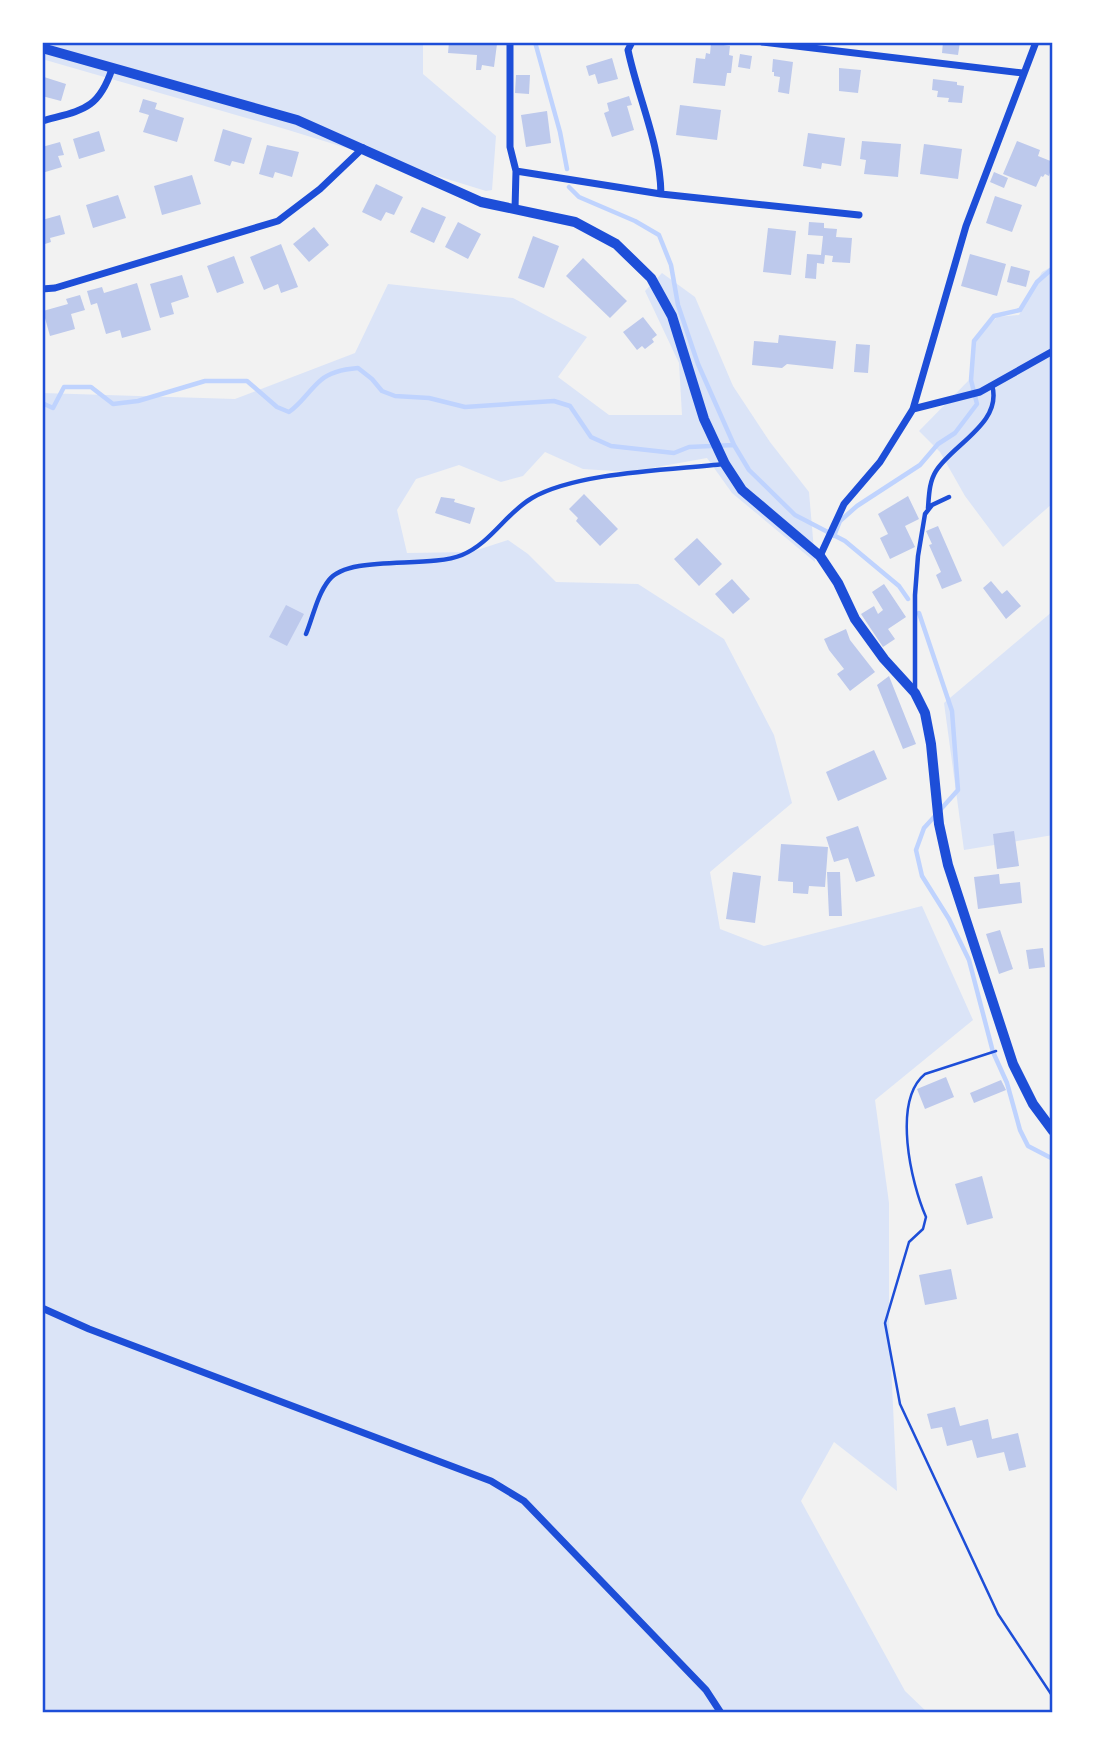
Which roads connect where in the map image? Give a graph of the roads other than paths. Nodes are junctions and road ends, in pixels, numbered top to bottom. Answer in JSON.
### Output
{"nodes":[{"id":1,"x":510,"y":42,"type":"edge"},
{"id":2,"x":632,"y":42,"type":"edge"},
{"id":3,"x":762,"y":42,"type":"edge"},
{"id":4,"x":1036,"y":42,"type":"edge"},
{"id":5,"x":42,"y":48,"type":"edge"},
{"id":6,"x":112,"y":69,"type":"junction"},
{"id":7,"x":1023,"y":74,"type":"junction"},
{"id":8,"x":42,"y":121,"type":"edge"},
{"id":9,"x":363,"y":148,"type":"junction"},
{"id":10,"x":516,"y":171,"type":"junction"},
{"id":11,"x":661,"y":194,"type":"junction"},
{"id":12,"x":515,"y":209,"type":"junction"},
{"id":13,"x":859,"y":215,"type":"dead end"},
{"id":14,"x":42,"y":289,"type":"edge"},
{"id":15,"x":1053,"y":351,"type":"edge"},
{"id":16,"x":992,"y":385,"type":"junction"},
{"id":17,"x":913,"y":409,"type":"junction"},
{"id":18,"x":723,"y":460,"type":"junction"},
{"id":19,"x":949,"y":497,"type":"dead end"},
{"id":20,"x":928,"y":509,"type":"junction"},
{"id":21,"x":820,"y":556,"type":"junction"},
{"id":22,"x":306,"y":634,"type":"dead end"},
{"id":23,"x":915,"y":693,"type":"junction"},
{"id":24,"x":1053,"y":1130,"type":"edge"},
{"id":25,"x":42,"y":1308,"type":"edge"},
{"id":26,"x":722,"y":1713,"type":"edge"}],
"edges":[{"from":1,"to":10,"type":"street"},
{"from":2,"to":11,"type":"street"},
{"from":3,"to":7,"type":"street"},
{"from":4,"to":7,"type":"street"},
{"from":5,"to":6,"type":"street"},
{"from":6,"to":8,"type":"street"},
{"from":6,"to":9,"type":"street"},
{"from":7,"to":17,"type":"street"},
{"from":9,"to":12,"type":"street"},
{"from":9,"to":14,"type":"street"},
{"from":10,"to":11,"type":"street"},
{"from":10,"to":12,"type":"street"},
{"from":11,"to":13,"type":"street"},
{"from":12,"to":18,"type":"street"},
{"from":15,"to":16,"type":"street"},
{"from":16,"to":17,"type":"street"},
{"from":16,"to":20,"type":"lane"},
{"from":17,"to":21,"type":"street"},
{"from":18,"to":21,"type":"street"},
{"from":18,"to":22,"type":"lane"},
{"from":19,"to":20,"type":"lane"},
{"from":20,"to":23,"type":"lane"},
{"from":21,"to":23,"type":"street"},
{"from":23,"to":24,"type":"street"},
{"from":25,"to":26,"type":"street"}]}
